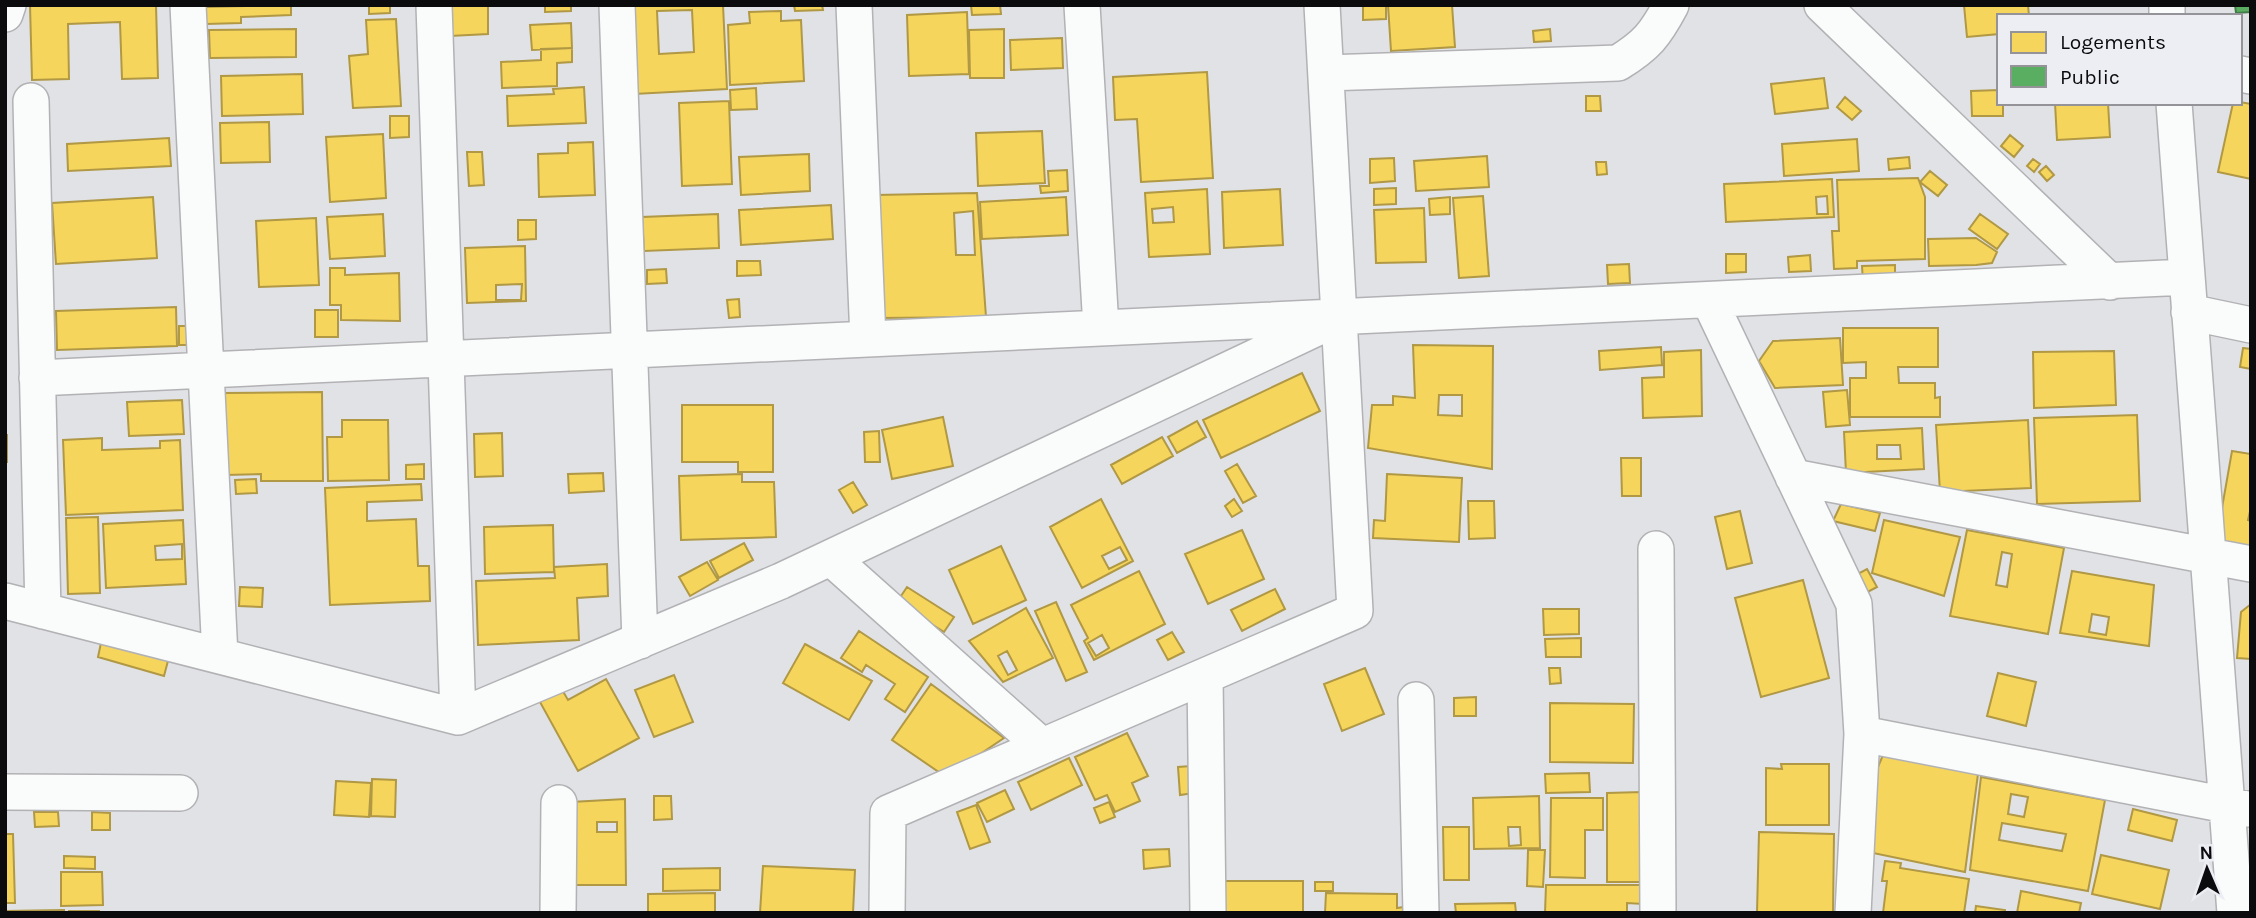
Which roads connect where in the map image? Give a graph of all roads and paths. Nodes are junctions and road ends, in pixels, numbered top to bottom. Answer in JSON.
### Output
{"nodes":[{"id":1,"x":8,"y":5,"type":"edge"},
{"id":2,"x":188,"y":5,"type":"edge"},
{"id":3,"x":434,"y":5,"type":"edge"},
{"id":4,"x":617,"y":5,"type":"edge"},
{"id":5,"x":854,"y":5,"type":"edge"},
{"id":6,"x":1082,"y":5,"type":"edge"},
{"id":7,"x":1322,"y":5,"type":"edge"},
{"id":8,"x":1671,"y":5,"type":"edge"},
{"id":9,"x":1822,"y":5,"type":"edge"},
{"id":10,"x":5,"y":14,"type":"edge"},
{"id":11,"x":1326,"y":73,"type":"junction"},
{"id":12,"x":31,"y":101,"type":"dead end"},
{"id":13,"x":2174,"y":105,"type":"edge"},
{"id":14,"x":2187,"y":277,"type":"junction"},
{"id":15,"x":2110,"y":282,"type":"junction"},
{"id":16,"x":1709,"y":300,"type":"junction"},
{"id":17,"x":2189,"y":312,"type":"junction"},
{"id":18,"x":1339,"y":317,"type":"junction"},
{"id":19,"x":2251,"y":325,"type":"edge"},
{"id":20,"x":1101,"y":328,"type":"junction"},
{"id":21,"x":868,"y":339,"type":"junction"},
{"id":22,"x":630,"y":350,"type":"junction"},
{"id":23,"x":446,"y":358,"type":"junction"},
{"id":24,"x":205,"y":370,"type":"junction"},
{"id":25,"x":37,"y":378,"type":"junction"},
{"id":26,"x":1793,"y":477,"type":"junction"},
{"id":27,"x":1657,"y":549,"type":"dead end"},
{"id":28,"x":2208,"y":555,"type":"junction"},
{"id":29,"x":831,"y":558,"type":"junction"},
{"id":30,"x":2251,"y":564,"type":"edge"},
{"id":31,"x":5,"y":601,"type":"edge"},
{"id":32,"x":43,"y":611,"type":"junction"},
{"id":33,"x":640,"y":641,"type":"junction"},
{"id":34,"x":219,"y":656,"type":"junction"},
{"id":35,"x":1205,"y":676,"type":"junction"},
{"id":36,"x":1416,"y":700,"type":"dead end"},
{"id":37,"x":458,"y":717,"type":"junction"},
{"id":38,"x":1862,"y":734,"type":"junction"},
{"id":39,"x":1042,"y":746,"type":"junction"},
{"id":40,"x":5,"y":792,"type":"edge"},
{"id":41,"x":180,"y":793,"type":"dead end"},
{"id":42,"x":559,"y":803,"type":"dead end"},
{"id":43,"x":2239,"y":807,"type":"edge"},
{"id":44,"x":558,"y":913,"type":"edge"},
{"id":45,"x":887,"y":913,"type":"edge"},
{"id":46,"x":1208,"y":913,"type":"edge"},
{"id":47,"x":1421,"y":913,"type":"edge"},
{"id":48,"x":1658,"y":913,"type":"edge"},
{"id":49,"x":1853,"y":913,"type":"edge"},
{"id":50,"x":2235,"y":913,"type":"edge"}],
"edges":[{"from":1,"to":10,"type":"street"},
{"from":2,"to":24,"type":"street"},
{"from":3,"to":23,"type":"street"},
{"from":4,"to":22,"type":"street"},
{"from":5,"to":21,"type":"street"},
{"from":6,"to":20,"type":"street"},
{"from":7,"to":11,"type":"street"},
{"from":8,"to":11,"type":"street"},
{"from":9,"to":15,"type":"street"},
{"from":11,"to":18,"type":"street"},
{"from":12,"to":25,"type":"street"},
{"from":13,"to":14,"type":"street"},
{"from":14,"to":15,"type":"street"},
{"from":14,"to":17,"type":"street"},
{"from":15,"to":16,"type":"street"},
{"from":16,"to":18,"type":"street"},
{"from":16,"to":26,"type":"street"},
{"from":17,"to":19,"type":"street"},
{"from":17,"to":28,"type":"street"},
{"from":18,"to":20,"type":"street"},
{"from":18,"to":29,"type":"street"},
{"from":18,"to":35,"type":"street"},
{"from":20,"to":21,"type":"street"},
{"from":21,"to":22,"type":"street"},
{"from":22,"to":23,"type":"street"},
{"from":22,"to":33,"type":"street"},
{"from":23,"to":24,"type":"street"},
{"from":23,"to":37,"type":"street"},
{"from":24,"to":25,"type":"street"},
{"from":24,"to":34,"type":"street"},
{"from":25,"to":32,"type":"street"},
{"from":26,"to":28,"type":"street"},
{"from":26,"to":38,"type":"street"},
{"from":27,"to":48,"type":"street"},
{"from":28,"to":30,"type":"street"},
{"from":28,"to":43,"type":"street"},
{"from":29,"to":33,"type":"street"},
{"from":29,"to":39,"type":"street"},
{"from":31,"to":32,"type":"street"},
{"from":32,"to":34,"type":"street"},
{"from":33,"to":37,"type":"street"},
{"from":34,"to":37,"type":"street"},
{"from":35,"to":39,"type":"street"},
{"from":35,"to":46,"type":"street"},
{"from":36,"to":47,"type":"street"},
{"from":38,"to":43,"type":"street"},
{"from":38,"to":49,"type":"street"},
{"from":39,"to":45,"type":"street"},
{"from":40,"to":41,"type":"street"},
{"from":42,"to":44,"type":"street"},
{"from":43,"to":50,"type":"street"}]}
